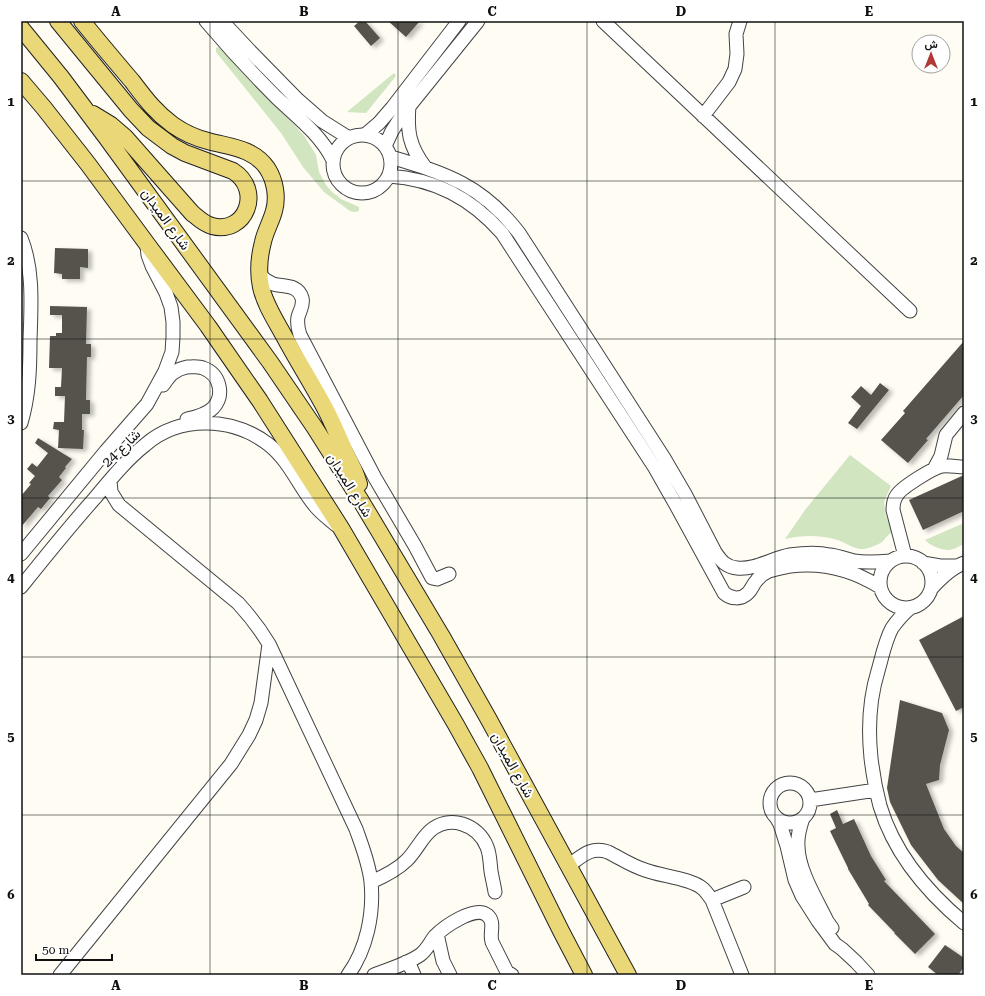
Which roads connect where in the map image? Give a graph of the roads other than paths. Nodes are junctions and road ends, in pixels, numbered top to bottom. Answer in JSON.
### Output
{"nodes":[{"id":1,"x":58,"y":21,"type":"edge"},
{"id":2,"x":82,"y":21,"type":"edge"},
{"id":3,"x":206,"y":21,"type":"edge"},
{"id":4,"x":222,"y":21,"type":"edge"},
{"id":5,"x":459,"y":21,"type":"edge"},
{"id":6,"x":478,"y":21,"type":"edge"},
{"id":7,"x":602,"y":21,"type":"edge"},
{"id":8,"x":740,"y":21,"type":"edge"},
{"id":9,"x":21,"y":28,"type":"edge"},
{"id":10,"x":21,"y":81,"type":"edge"},
{"id":11,"x":408,"y":106,"type":"junction"},
{"id":12,"x":87,"y":111,"type":"junction"},
{"id":13,"x":703,"y":116,"type":"junction"},
{"id":14,"x":365,"y":135,"type":"junction"},
{"id":15,"x":349,"y":138,"type":"junction"},
{"id":16,"x":388,"y":152,"type":"junction"},
{"id":17,"x":333,"y":160,"type":"junction"},
{"id":18,"x":425,"y":167,"type":"junction"},
{"id":19,"x":388,"y":176,"type":"junction"},
{"id":20,"x":21,"y":238,"type":"edge"},
{"id":21,"x":147,"y":244,"type":"junction"},
{"id":22,"x":260,"y":275,"type":"junction"},
{"id":23,"x":280,"y":285,"type":"junction"},
{"id":24,"x":265,"y":299,"type":"junction"},
{"id":25,"x":26,"y":301,"type":"edge"},
{"id":26,"x":910,"y":311,"type":"dead end"},
{"id":27,"x":147,"y":404,"type":"junction"},
{"id":28,"x":964,"y":413,"type":"edge"},
{"id":29,"x":21,"y":423,"type":"edge"},
{"id":30,"x":172,"y":429,"type":"junction"},
{"id":31,"x":943,"y":451,"type":"junction"},
{"id":32,"x":960,"y":467,"type":"edge"},
{"id":33,"x":934,"y":469,"type":"junction"},
{"id":34,"x":110,"y":481,"type":"junction"},
{"id":35,"x":361,"y":501,"type":"junction"},
{"id":36,"x":89,"y":505,"type":"junction"},
{"id":37,"x":119,"y":505,"type":"junction"},
{"id":38,"x":341,"y":528,"type":"junction"},
{"id":39,"x":21,"y":554,"type":"edge"},
{"id":40,"x":822,"y":556,"type":"junction"},
{"id":41,"x":905,"y":556,"type":"junction"},
{"id":42,"x":891,"y":561,"type":"junction"},
{"id":43,"x":923,"y":563,"type":"junction"},
{"id":44,"x":960,"y":564,"type":"edge"},
{"id":45,"x":449,"y":574,"type":"dead end"},
{"id":46,"x":858,"y":575,"type":"junction"},
{"id":47,"x":758,"y":579,"type":"junction"},
{"id":48,"x":21,"y":587,"type":"edge"},
{"id":49,"x":880,"y":587,"type":"junction"},
{"id":50,"x":931,"y":590,"type":"junction"},
{"id":51,"x":888,"y":601,"type":"junction"},
{"id":52,"x":910,"y":608,"type":"junction"},
{"id":53,"x":892,"y":630,"type":"junction"},
{"id":54,"x":269,"y":644,"type":"junction"},
{"id":55,"x":876,"y":790,"type":"junction"},
{"id":56,"x":810,"y":800,"type":"junction"},
{"id":57,"x":802,"y":818,"type":"junction"},
{"id":58,"x":777,"y":819,"type":"junction"},
{"id":59,"x":568,"y":866,"type":"junction"},
{"id":60,"x":371,"y":882,"type":"junction"},
{"id":61,"x":744,"y":887,"type":"dead end"},
{"id":62,"x":495,"y":892,"type":"dead end"},
{"id":63,"x":712,"y":900,"type":"junction"},
{"id":64,"x":964,"y":923,"type":"edge"},
{"id":65,"x":437,"y":934,"type":"junction"},
{"id":66,"x":842,"y":949,"type":"junction"},
{"id":67,"x":406,"y":962,"type":"junction"},
{"id":68,"x":60,"y":975,"type":"edge"},
{"id":69,"x":348,"y":975,"type":"edge"},
{"id":70,"x":374,"y":975,"type":"edge"},
{"id":71,"x":414,"y":975,"type":"edge"},
{"id":72,"x":450,"y":975,"type":"edge"},
{"id":73,"x":512,"y":975,"type":"edge"},
{"id":74,"x":584,"y":975,"type":"edge"},
{"id":75,"x":628,"y":975,"type":"edge"},
{"id":76,"x":742,"y":975,"type":"edge"},
{"id":77,"x":868,"y":975,"type":"edge"}],
"edges":[{"from":1,"to":12,"type":"main road"},
{"from":2,"to":22,"type":"main road"},
{"from":3,"to":17,"type":"street"},
{"from":4,"to":15,"type":"street"},
{"from":5,"to":14,"type":"street"},
{"from":6,"to":11,"type":"street"},
{"from":7,"to":13,"type":"street"},
{"from":8,"to":13,"type":"street"},
{"from":9,"to":12,"type":"main road","name":"شارع الميدان"},
{"from":10,"to":21,"type":"main road"},
{"from":11,"to":16,"type":"street"},
{"from":11,"to":18,"type":"street"},
{"from":12,"to":35,"type":"main road","name":"شارع الميدان"},
{"from":13,"to":26,"type":"street"},
{"from":14,"to":15,"type":"street"},
{"from":14,"to":16,"type":"street"},
{"from":15,"to":17,"type":"street"},
{"from":16,"to":18,"type":"street"},
{"from":16,"to":19,"type":"street"},
{"from":17,"to":19,"type":"street"},
{"from":18,"to":40,"type":"street"},
{"from":19,"to":47,"type":"street"},
{"from":20,"to":25,"type":"street"},
{"from":21,"to":27,"type":"street","name":"شارع 24"},
{"from":21,"to":38,"type":"main road"},
{"from":22,"to":23,"type":"street"},
{"from":22,"to":24,"type":"main road"},
{"from":23,"to":24,"type":"street"},
{"from":23,"to":45,"type":"street"},
{"from":24,"to":35,"type":"main road"},
{"from":25,"to":29,"type":"street"},
{"from":27,"to":30,"type":"street"},
{"from":27,"to":39,"type":"street","name":"شارع 24"},
{"from":28,"to":31,"type":"street"},
{"from":30,"to":34,"type":"street","name":"شارع 24"},
{"from":30,"to":38,"type":"street","name":"شارع 24"},
{"from":31,"to":32,"type":"street"},
{"from":31,"to":33,"type":"street"},
{"from":32,"to":33,"type":"street"},
{"from":33,"to":41,"type":"street"},
{"from":34,"to":36,"type":"street","name":"شارع 24"},
{"from":34,"to":37,"type":"street"},
{"from":35,"to":59,"type":"main road","name":"شارع الميدان"},
{"from":36,"to":37,"type":"street"},
{"from":36,"to":48,"type":"street","name":"شارع 24"},
{"from":37,"to":54,"type":"street"},
{"from":38,"to":74,"type":"main road"},
{"from":40,"to":42,"type":"street"},
{"from":40,"to":46,"type":"street"},
{"from":40,"to":47,"type":"street"},
{"from":41,"to":42,"type":"street"},
{"from":41,"to":43,"type":"street"},
{"from":42,"to":49,"type":"street"},
{"from":43,"to":44,"type":"street"},
{"from":43,"to":50,"type":"street"},
{"from":44,"to":50,"type":"street"},
{"from":46,"to":47,"type":"street"},
{"from":46,"to":49,"type":"street"},
{"from":49,"to":51,"type":"street"},
{"from":50,"to":52,"type":"street"},
{"from":51,"to":52,"type":"street"},
{"from":51,"to":53,"type":"street"},
{"from":52,"to":53,"type":"street"},
{"from":53,"to":55,"type":"street"},
{"from":54,"to":60,"type":"street"},
{"from":54,"to":68,"type":"street"},
{"from":55,"to":56,"type":"street"},
{"from":55,"to":64,"type":"street"},
{"from":56,"to":57,"type":"street"},
{"from":56,"to":58,"type":"street"},
{"from":57,"to":58,"type":"street"},
{"from":57,"to":66,"type":"street"},
{"from":58,"to":66,"type":"street"},
{"from":59,"to":63,"type":"street"},
{"from":59,"to":75,"type":"main road","name":"شارع الميدان"},
{"from":60,"to":62,"type":"street"},
{"from":60,"to":69,"type":"street"},
{"from":61,"to":63,"type":"street"},
{"from":63,"to":76,"type":"street"},
{"from":65,"to":67,"type":"street"},
{"from":65,"to":72,"type":"street"},
{"from":65,"to":73,"type":"street"},
{"from":66,"to":77,"type":"street"},
{"from":67,"to":70,"type":"street"},
{"from":67,"to":71,"type":"street"}]}
